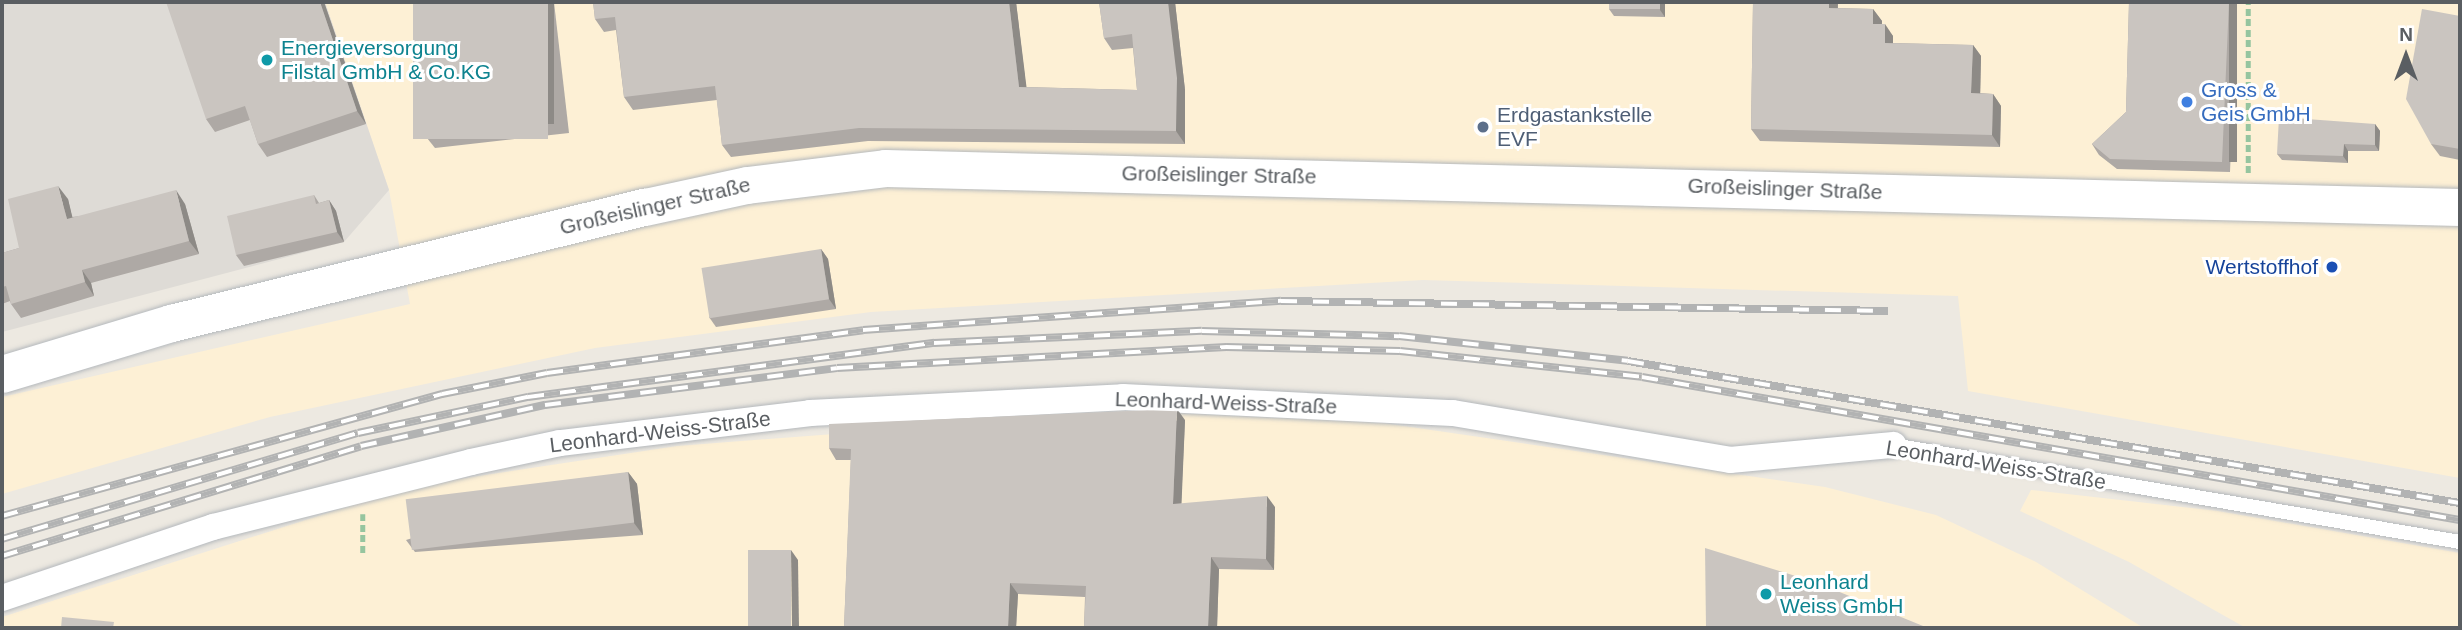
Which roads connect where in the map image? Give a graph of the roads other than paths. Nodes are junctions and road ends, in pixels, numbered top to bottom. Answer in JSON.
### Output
{"nodes":[{"id":1,"x":2460,"y":207,"type":"edge"},
{"id":2,"x":2,"y":374,"type":"edge"},
{"id":3,"x":1893,"y":445,"type":"joint"},
{"id":4,"x":2460,"y":542,"type":"edge"},
{"id":5,"x":2,"y":598,"type":"edge"}],
"edges":[{"from":1,"to":2,"type":"main road","name":"Großeislinger Straße"},
{"from":3,"to":4,"type":"lane","name":"Leonhard-Weiss-Straße"},
{"from":3,"to":5,"type":"street","name":"Leonhard-Weiss-Straße"}]}
